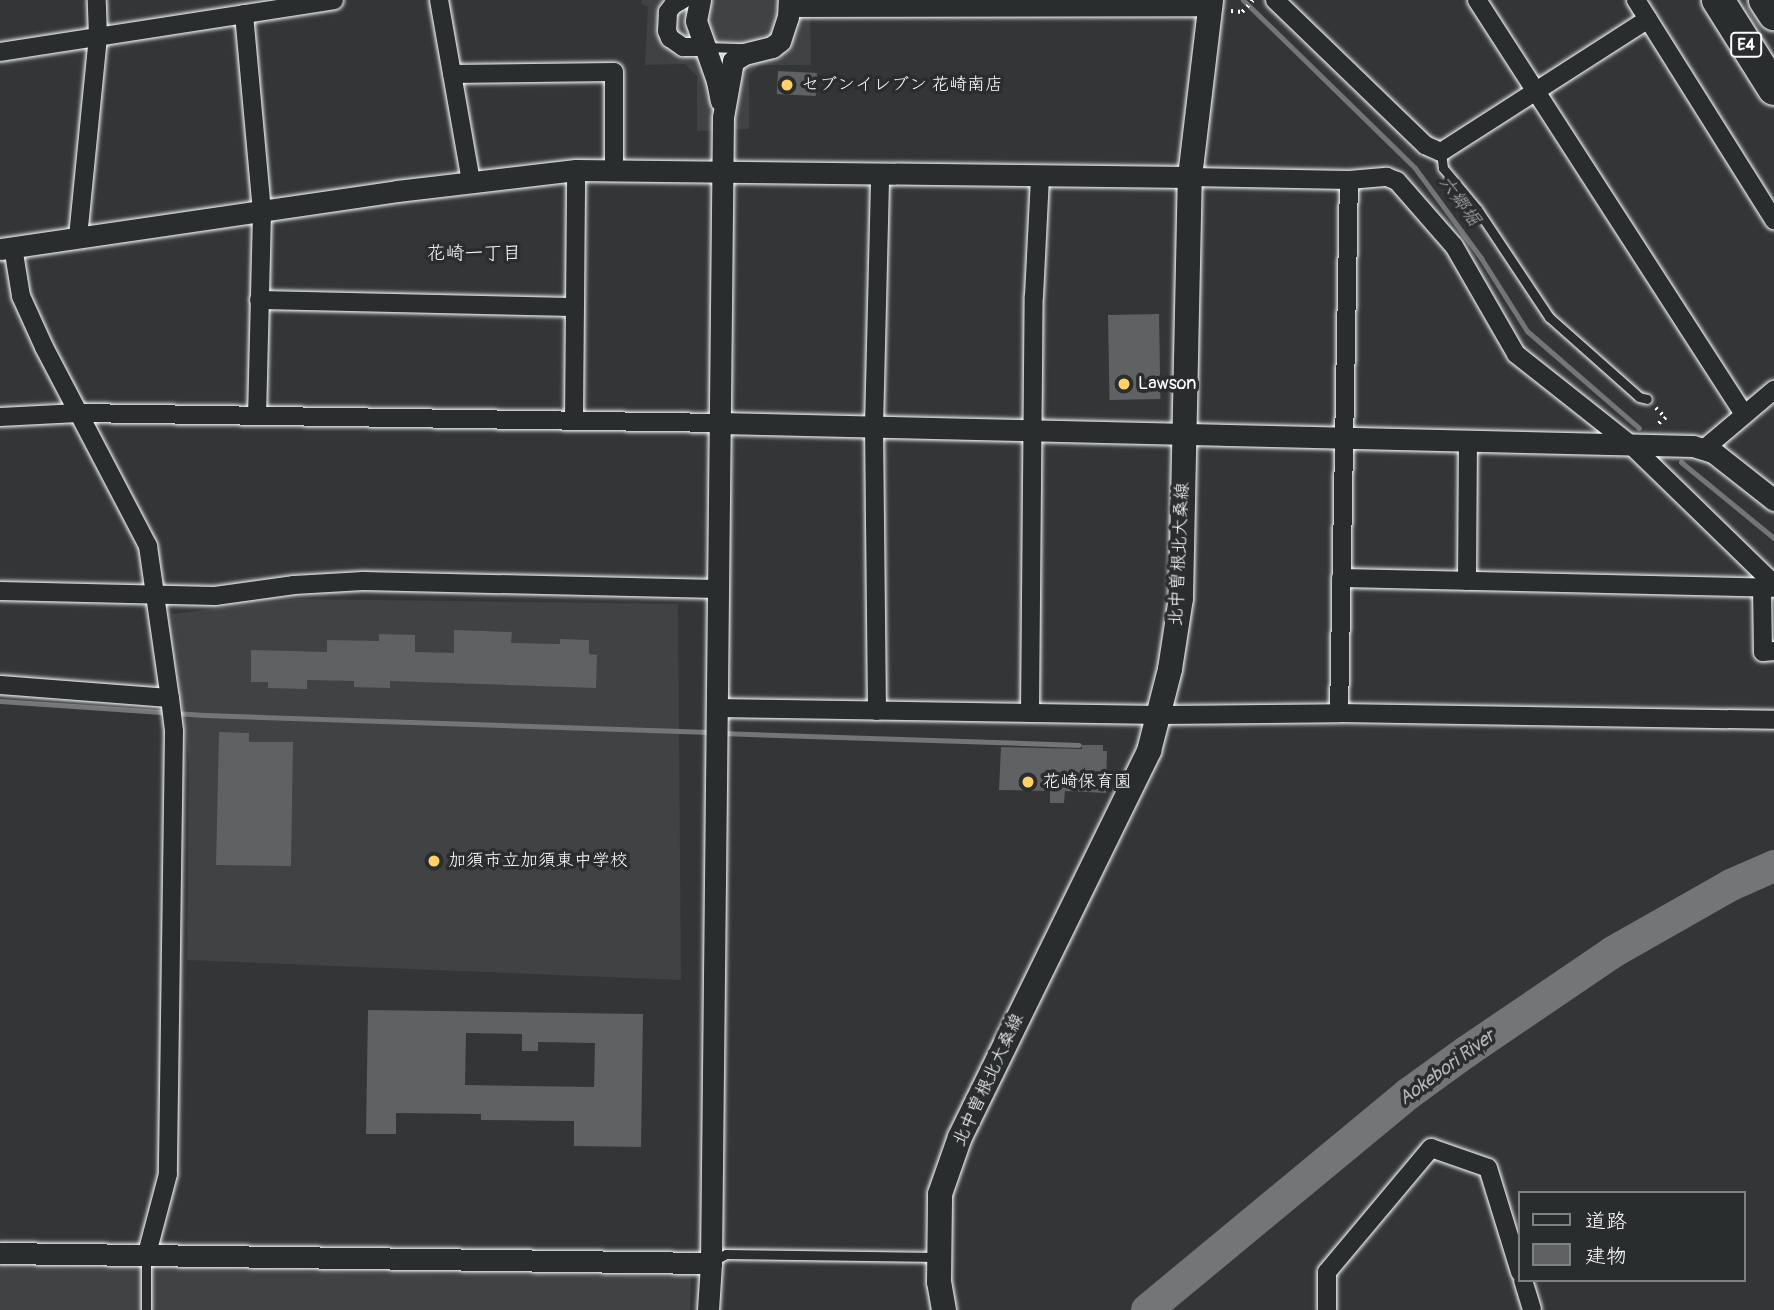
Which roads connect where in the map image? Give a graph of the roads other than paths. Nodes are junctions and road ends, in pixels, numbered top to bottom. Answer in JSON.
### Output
{"nodes":[{"id":1,"x":97,"y":0,"type":"edge"},
{"id":2,"x":334,"y":0,"type":"edge"},
{"id":3,"x":439,"y":0,"type":"edge"},
{"id":4,"x":700,"y":0,"type":"edge"},
{"id":5,"x":1275,"y":0,"type":"edge"},
{"id":6,"x":1477,"y":0,"type":"edge"},
{"id":7,"x":1636,"y":0,"type":"edge"},
{"id":8,"x":1718,"y":0,"type":"edge"},
{"id":9,"x":1765,"y":0,"type":"edge"},
{"id":10,"x":672,"y":2,"type":"edge"},
{"id":11,"x":789,"y":3,"type":"edge"},
{"id":12,"x":1211,"y":3,"type":"edge"},
{"id":13,"x":244,"y":14,"type":"junction"},
{"id":14,"x":1774,"y":15,"type":"edge"},
{"id":15,"x":1648,"y":19,"type":"junction"},
{"id":16,"x":97,"y":37,"type":"junction"},
{"id":17,"x":703,"y":47,"type":"junction"},
{"id":18,"x":753,"y":51,"type":"junction"},
{"id":19,"x":0,"y":52,"type":"edge"},
{"id":20,"x":452,"y":74,"type":"junction"},
{"id":21,"x":1774,"y":89,"type":"edge"},
{"id":22,"x":1535,"y":93,"type":"junction"},
{"id":23,"x":723,"y":117,"type":"junction"},
{"id":24,"x":1441,"y":152,"type":"junction"},
{"id":25,"x":614,"y":168,"type":"junction"},
{"id":26,"x":576,"y":170,"type":"junction"},
{"id":27,"x":723,"y":171,"type":"junction"},
{"id":28,"x":880,"y":175,"type":"junction"},
{"id":29,"x":1040,"y":176,"type":"junction"},
{"id":30,"x":1191,"y":177,"type":"junction"},
{"id":31,"x":1349,"y":180,"type":"junction"},
{"id":32,"x":471,"y":182,"type":"junction"},
{"id":33,"x":262,"y":213,"type":"junction"},
{"id":34,"x":1774,"y":220,"type":"edge"},
{"id":35,"x":78,"y":237,"type":"junction"},
{"id":36,"x":7,"y":248,"type":"edge"},
{"id":37,"x":259,"y":300,"type":"junction"},
{"id":38,"x":573,"y":307,"type":"junction"},
{"id":39,"x":1774,"y":390,"type":"edge"},
{"id":40,"x":1647,"y":399,"type":"road end"},
{"id":41,"x":78,"y":413,"type":"junction"},
{"id":42,"x":1744,"y":414,"type":"junction"},
{"id":43,"x":257,"y":415,"type":"junction"},
{"id":44,"x":0,"y":417,"type":"edge"},
{"id":45,"x":574,"y":420,"type":"junction"},
{"id":46,"x":720,"y":423,"type":"junction"},
{"id":47,"x":874,"y":427,"type":"junction"},
{"id":48,"x":1034,"y":431,"type":"junction"},
{"id":49,"x":1185,"y":435,"type":"junction"},
{"id":50,"x":1344,"y":438,"type":"junction"},
{"id":51,"x":1468,"y":440,"type":"junction"},
{"id":52,"x":1630,"y":444,"type":"junction"},
{"id":53,"x":1704,"y":449,"type":"junction"},
{"id":54,"x":1774,"y":500,"type":"edge"},
{"id":55,"x":1341,"y":578,"type":"junction"},
{"id":56,"x":1467,"y":581,"type":"junction"},
{"id":57,"x":1770,"y":587,"type":"edge"},
{"id":58,"x":718,"y":589,"type":"junction"},
{"id":59,"x":0,"y":591,"type":"edge"},
{"id":60,"x":155,"y":596,"type":"junction"},
{"id":61,"x":1774,"y":651,"type":"edge"},
{"id":62,"x":0,"y":685,"type":"edge"},
{"id":63,"x":170,"y":698,"type":"junction"},
{"id":64,"x":717,"y":708,"type":"junction"},
{"id":65,"x":877,"y":711,"type":"junction"},
{"id":66,"x":1030,"y":713,"type":"junction"},
{"id":67,"x":1339,"y":713,"type":"junction"},
{"id":68,"x":1160,"y":715,"type":"junction"},
{"id":69,"x":1774,"y":720,"type":"edge"},
{"id":70,"x":0,"y":1253,"type":"edge"},
{"id":71,"x":146,"y":1257,"type":"junction"},
{"id":72,"x":938,"y":1257,"type":"junction"},
{"id":73,"x":711,"y":1263,"type":"junction"},
{"id":74,"x":1518,"y":1266,"type":"edge"},
{"id":75,"x":1524,"y":1282,"type":"edge"},
{"id":76,"x":146,"y":1310,"type":"edge"},
{"id":77,"x":708,"y":1310,"type":"edge"},
{"id":78,"x":944,"y":1310,"type":"edge"},
{"id":79,"x":1327,"y":1310,"type":"edge"},
{"id":80,"x":1532,"y":1310,"type":"edge"}],
"edges":[{"from":1,"to":16,"type":"street"},
{"from":2,"to":13,"type":"street"},
{"from":3,"to":20,"type":"street"},
{"from":4,"to":17,"type":"street"},
{"from":5,"to":24,"type":"street"},
{"from":6,"to":22,"type":"street"},
{"from":7,"to":15,"type":"street"},
{"from":8,"to":21,"type":"highway","number":"E4"},
{"from":9,"to":14,"type":"highway","number":"E4"},
{"from":10,"to":17,"type":"street"},
{"from":11,"to":12,"type":"street"},
{"from":11,"to":18,"type":"street"},
{"from":12,"to":30,"type":"main road","name":"北中曽根北大桑線"},
{"from":13,"to":16,"type":"street"},
{"from":13,"to":33,"type":"street"},
{"from":15,"to":22,"type":"street"},
{"from":15,"to":34,"type":"street"},
{"from":16,"to":19,"type":"street"},
{"from":16,"to":35,"type":"street"},
{"from":17,"to":18,"type":"lane"},
{"from":17,"to":23,"type":"street"},
{"from":18,"to":23,"type":"street"},
{"from":20,"to":25,"type":"street"},
{"from":20,"to":32,"type":"street"},
{"from":22,"to":24,"type":"street"},
{"from":22,"to":42,"type":"street"},
{"from":23,"to":27,"type":"street"},
{"from":24,"to":40,"type":"lane"},
{"from":25,"to":26,"type":"street"},
{"from":25,"to":27,"type":"street"},
{"from":26,"to":32,"type":"street"},
{"from":26,"to":38,"type":"street"},
{"from":27,"to":28,"type":"street"},
{"from":27,"to":46,"type":"street"},
{"from":28,"to":29,"type":"street"},
{"from":28,"to":47,"type":"street"},
{"from":29,"to":30,"type":"street"},
{"from":29,"to":48,"type":"street"},
{"from":30,"to":31,"type":"street"},
{"from":30,"to":49,"type":"main road","name":"北中曽根北大桑線"},
{"from":31,"to":50,"type":"street"},
{"from":31,"to":52,"type":"street"},
{"from":32,"to":33,"type":"street"},
{"from":33,"to":35,"type":"street"},
{"from":33,"to":37,"type":"street"},
{"from":35,"to":36,"type":"street"},
{"from":36,"to":41,"type":"street"},
{"from":37,"to":38,"type":"street"},
{"from":37,"to":43,"type":"street"},
{"from":38,"to":45,"type":"street"},
{"from":39,"to":42,"type":"street"},
{"from":41,"to":43,"type":"street"},
{"from":41,"to":44,"type":"street"},
{"from":41,"to":60,"type":"street"},
{"from":42,"to":53,"type":"street"},
{"from":43,"to":45,"type":"street"},
{"from":45,"to":46,"type":"street"},
{"from":46,"to":47,"type":"street"},
{"from":46,"to":58,"type":"street"},
{"from":47,"to":48,"type":"street"},
{"from":47,"to":65,"type":"street"},
{"from":48,"to":49,"type":"street"},
{"from":48,"to":66,"type":"street"},
{"from":49,"to":50,"type":"street"},
{"from":49,"to":68,"type":"main road","name":"北中曽根北大桑線"},
{"from":50,"to":51,"type":"street"},
{"from":50,"to":55,"type":"street"},
{"from":51,"to":52,"type":"street"},
{"from":51,"to":56,"type":"street"},
{"from":52,"to":53,"type":"street"},
{"from":52,"to":57,"type":"street"},
{"from":53,"to":54,"type":"street"},
{"from":55,"to":56,"type":"street"},
{"from":55,"to":67,"type":"street"},
{"from":56,"to":57,"type":"street"},
{"from":57,"to":61,"type":"street"},
{"from":58,"to":60,"type":"street"},
{"from":58,"to":64,"type":"street"},
{"from":59,"to":60,"type":"street"},
{"from":60,"to":63,"type":"street"},
{"from":62,"to":63,"type":"street"},
{"from":63,"to":71,"type":"street"},
{"from":64,"to":65,"type":"street"},
{"from":64,"to":73,"type":"street"},
{"from":65,"to":66,"type":"street"},
{"from":66,"to":68,"type":"street"},
{"from":67,"to":68,"type":"street"},
{"from":67,"to":69,"type":"street"},
{"from":68,"to":72,"type":"main road","name":"北中曽根北大桑線"},
{"from":70,"to":71,"type":"street"},
{"from":71,"to":73,"type":"street"},
{"from":71,"to":76,"type":"lane"},
{"from":72,"to":73,"type":"lane"},
{"from":72,"to":78,"type":"main road","name":"北中曽根北大桑線"},
{"from":73,"to":77,"type":"street"},
{"from":74,"to":79,"type":"street"},
{"from":75,"to":80,"type":"street"}]}
